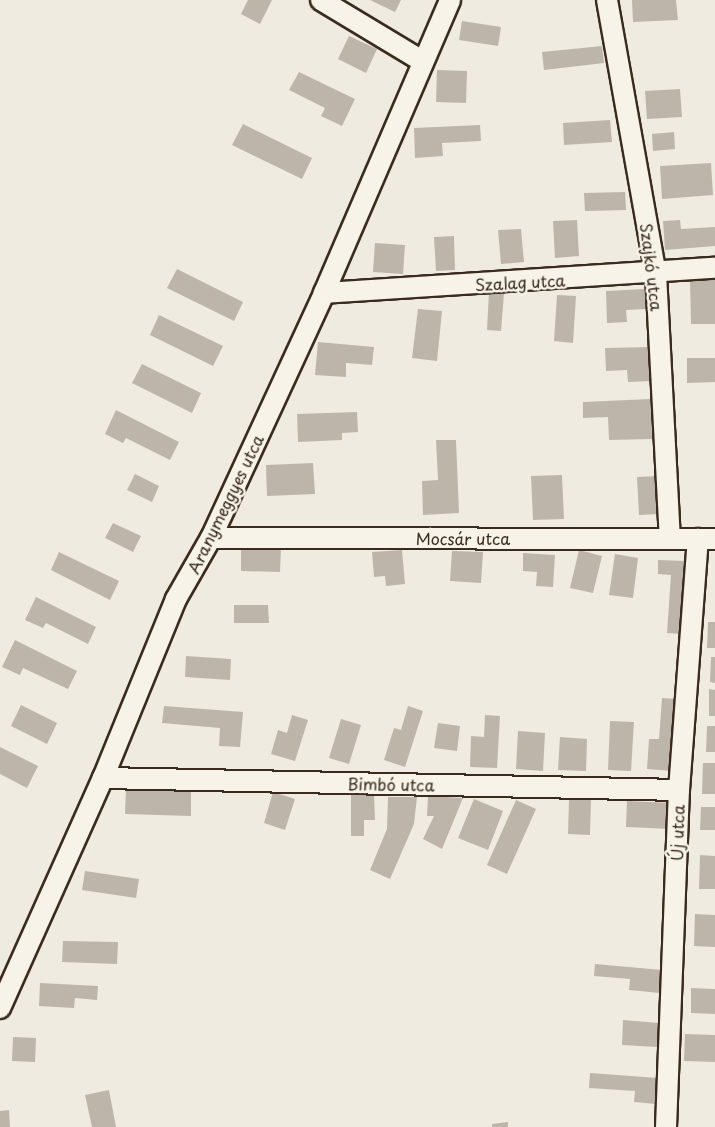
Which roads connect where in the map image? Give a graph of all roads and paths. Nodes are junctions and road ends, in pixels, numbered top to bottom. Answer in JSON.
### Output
{"nodes":[{"id":1,"x":321,"y":0,"type":"edge"},
{"id":2,"x":450,"y":0,"type":"edge"},
{"id":3,"x":607,"y":0,"type":"edge"},
{"id":4,"x":422,"y":61,"type":"junction"},
{"id":5,"x":715,"y":268,"type":"edge"},
{"id":6,"x":656,"y":274,"type":"junction"},
{"id":7,"x":324,"y":293,"type":"junction"},
{"id":8,"x":211,"y":538,"type":"junction"},
{"id":9,"x":670,"y":538,"type":"junction"},
{"id":10,"x":707,"y":539,"type":"edge"},
{"id":11,"x":103,"y":778,"type":"junction"},
{"id":12,"x":679,"y":790,"type":"junction"},
{"id":13,"x":0,"y":1008,"type":"edge"},
{"id":14,"x":666,"y":1127,"type":"edge"}],
"edges":[{"from":1,"to":4,"type":"street"},
{"from":2,"to":4,"type":"street","name":"Aranymeggyes utca"},
{"from":3,"to":6,"type":"street","name":"Szajkó utca"},
{"from":4,"to":7,"type":"street","name":"Aranymeggyes utca"},
{"from":5,"to":6,"type":"street","name":"Szalag utca"},
{"from":6,"to":7,"type":"street","name":"Szalag utca"},
{"from":6,"to":9,"type":"street","name":"Szajkó utca"},
{"from":7,"to":8,"type":"street","name":"Aranymeggyes utca"},
{"from":8,"to":9,"type":"street","name":"Mocsár utca"},
{"from":8,"to":11,"type":"street","name":"Aranymeggyes utca"},
{"from":9,"to":10,"type":"street","name":"Mocsár utca"},
{"from":10,"to":12,"type":"street","name":"Új utca"},
{"from":11,"to":12,"type":"street","name":"Bimbó utca"},
{"from":11,"to":13,"type":"street","name":"Aranymeggyes utca"},
{"from":12,"to":14,"type":"street","name":"Új utca"}]}
